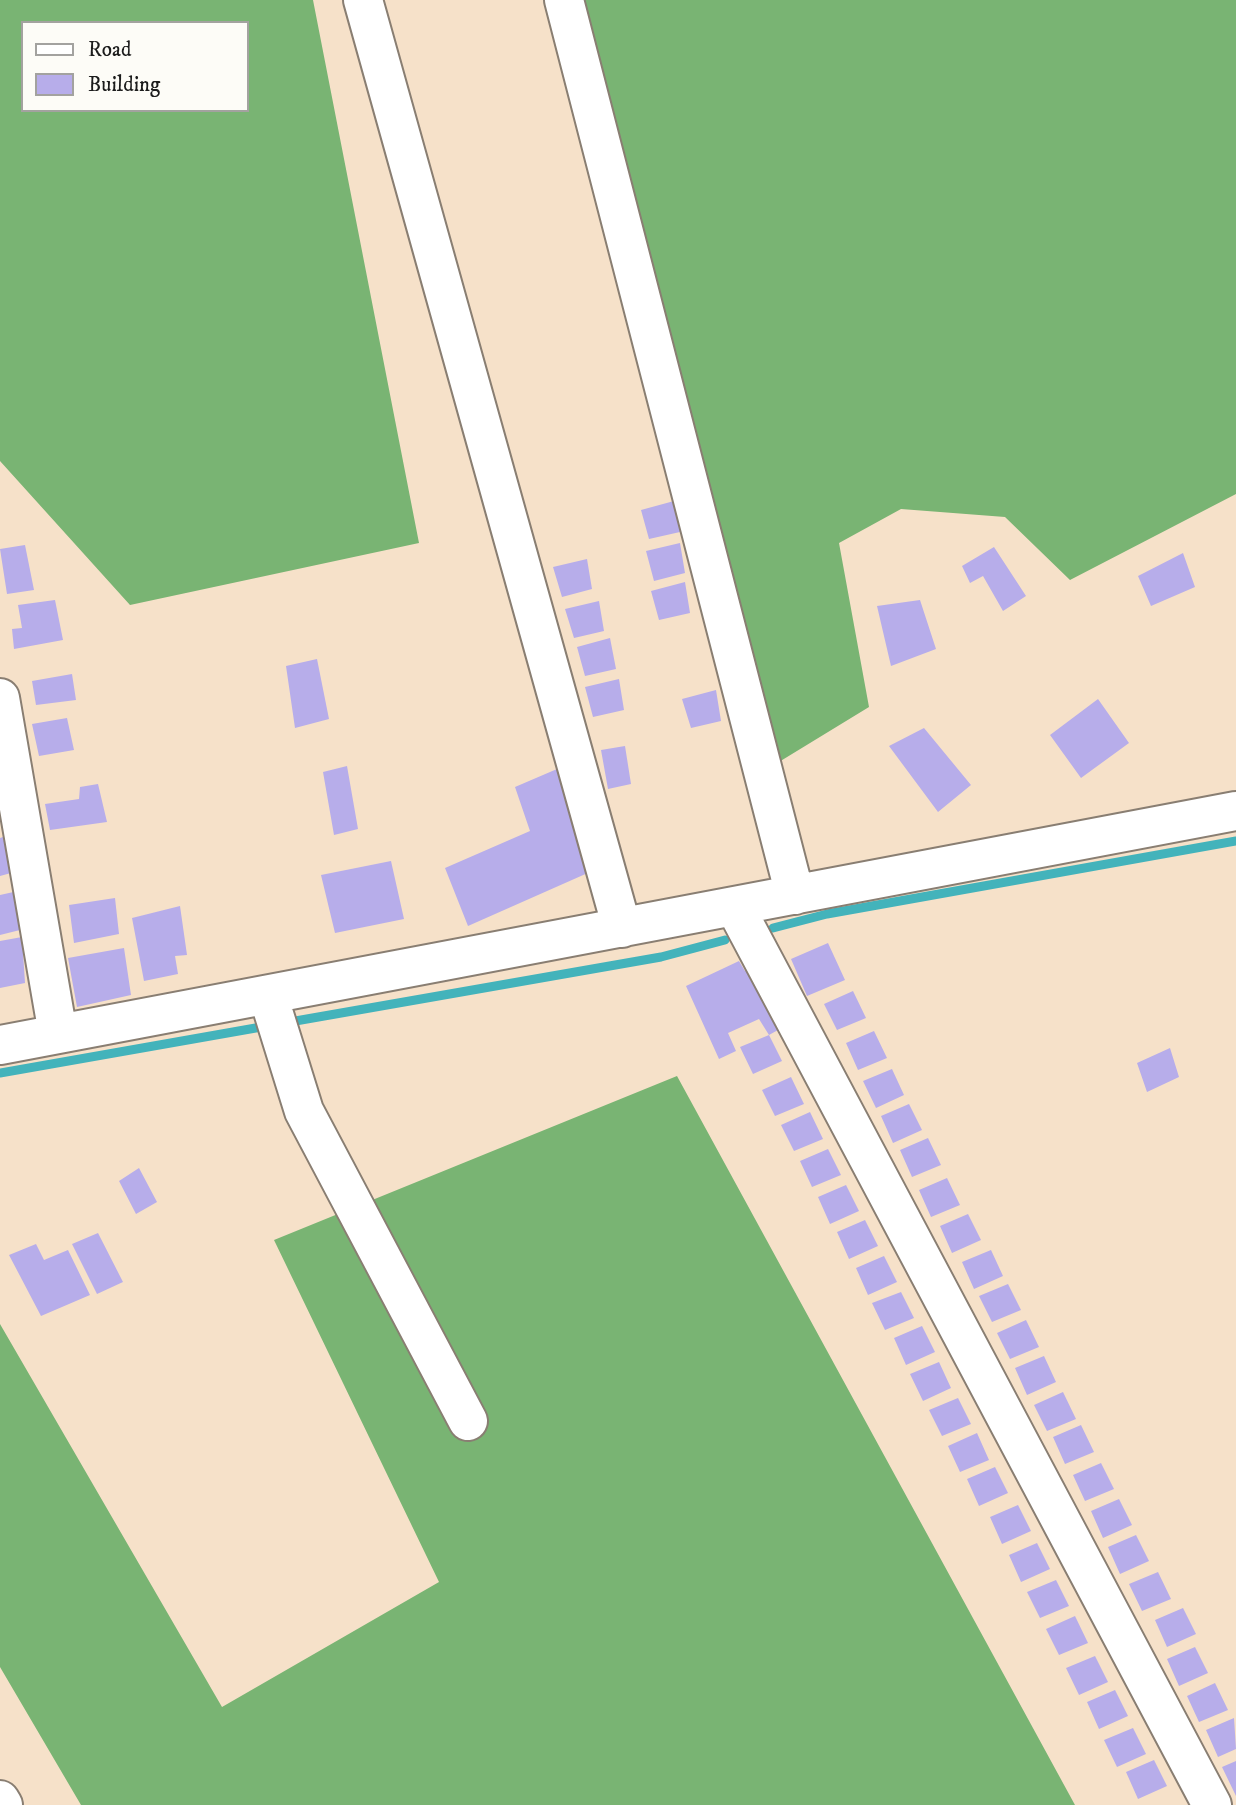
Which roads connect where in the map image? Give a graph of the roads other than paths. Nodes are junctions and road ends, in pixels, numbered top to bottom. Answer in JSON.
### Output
{"nodes":[{"id":1,"x":363,"y":0,"type":"edge"},
{"id":2,"x":564,"y":0,"type":"edge"},
{"id":3,"x":0,"y":698,"type":"edge"},
{"id":4,"x":1236,"y":811,"type":"edge"},
{"id":5,"x":795,"y":895,"type":"junction"},
{"id":6,"x":735,"y":907,"type":"junction"},
{"id":7,"x":622,"y":928,"type":"junction"},
{"id":8,"x":270,"y":1000,"type":"junction"},
{"id":9,"x":58,"y":1034,"type":"junction"},
{"id":10,"x":0,"y":1045,"type":"edge"},
{"id":11,"x":468,"y":1421,"type":"dead end"},
{"id":12,"x":0,"y":1800,"type":"edge"},
{"id":13,"x":3,"y":1805,"type":"edge"},
{"id":14,"x":1212,"y":1805,"type":"edge"}],
"edges":[{"from":1,"to":7,"type":"street"},
{"from":2,"to":5,"type":"street"},
{"from":3,"to":9,"type":"street"},
{"from":4,"to":5,"type":"street"},
{"from":5,"to":6,"type":"street"},
{"from":6,"to":7,"type":"street"},
{"from":6,"to":14,"type":"street"},
{"from":7,"to":8,"type":"street"},
{"from":8,"to":9,"type":"street"},
{"from":8,"to":11,"type":"street"},
{"from":9,"to":10,"type":"street"},
{"from":12,"to":13,"type":"street"}]}
